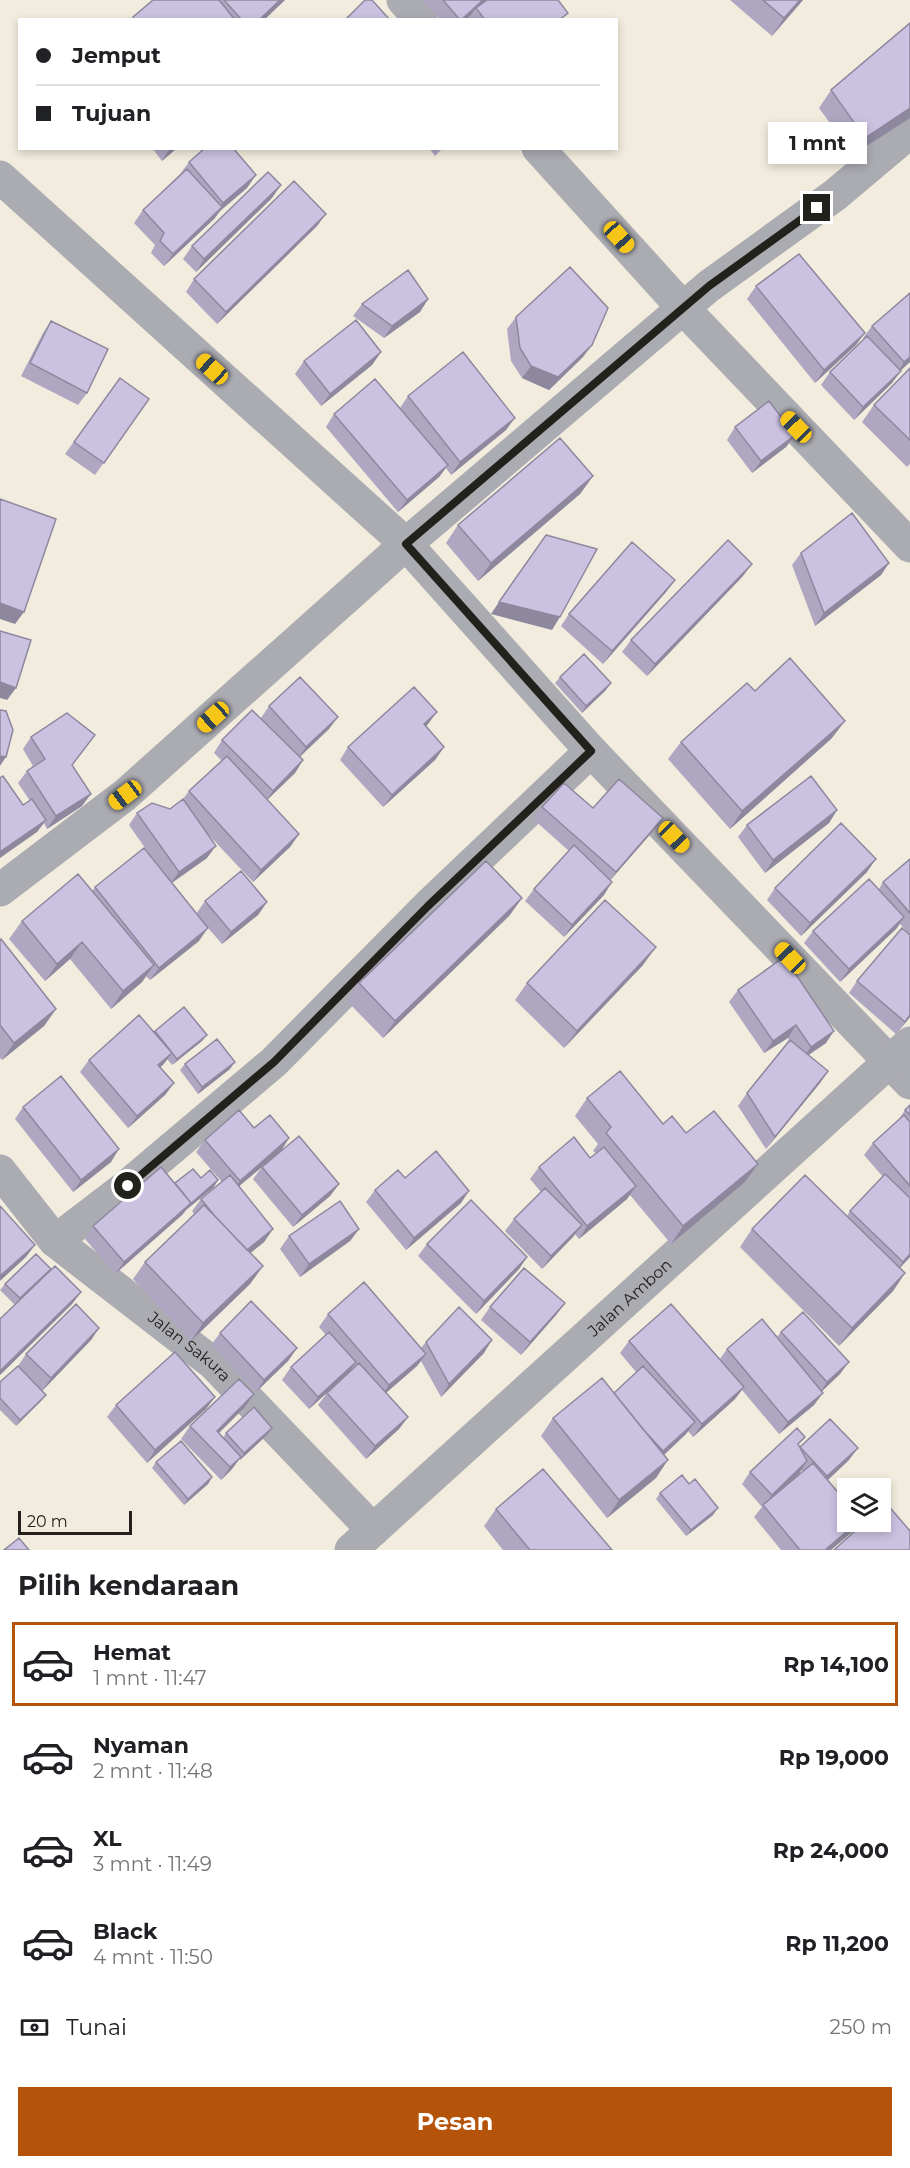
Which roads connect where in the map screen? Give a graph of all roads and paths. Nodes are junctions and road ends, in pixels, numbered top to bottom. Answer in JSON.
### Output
{"nodes":[{"id":1,"x":403,"y":0,"type":"edge"},
{"id":2,"x":419,"y":18,"type":"edge"},
{"id":3,"x":910,"y":132,"type":"edge"},
{"id":4,"x":540,"y":150,"type":"edge"},
{"id":5,"x":0,"y":177,"type":"edge"},
{"id":6,"x":683,"y":308,"type":"junction"},
{"id":7,"x":406,"y":544,"type":"junction"},
{"id":8,"x":910,"y":546,"type":"edge"},
{"id":9,"x":591,"y":751,"type":"junction"},
{"id":10,"x":0,"y":890,"type":"edge"},
{"id":11,"x":903,"y":1062,"type":"edge"},
{"id":12,"x":0,"y":1171,"type":"edge"},
{"id":13,"x":55,"y":1241,"type":"junction"},
{"id":14,"x":362,"y":1540,"type":"edge"}],
"edges":[{"from":1,"to":2,"type":"street"},
{"from":3,"to":6,"type":"street"},
{"from":4,"to":6,"type":"street"},
{"from":5,"to":7,"type":"street"},
{"from":6,"to":7,"type":"street"},
{"from":6,"to":8,"type":"street"},
{"from":7,"to":9,"type":"street"},
{"from":7,"to":10,"type":"street"},
{"from":9,"to":11,"type":"street"},
{"from":9,"to":13,"type":"street"},
{"from":11,"to":14,"type":"street","name":"Jalan Ambon"},
{"from":12,"to":13,"type":"street","name":"Jalan Sakura"},
{"from":13,"to":14,"type":"street","name":"Jalan Sakura"}]}
